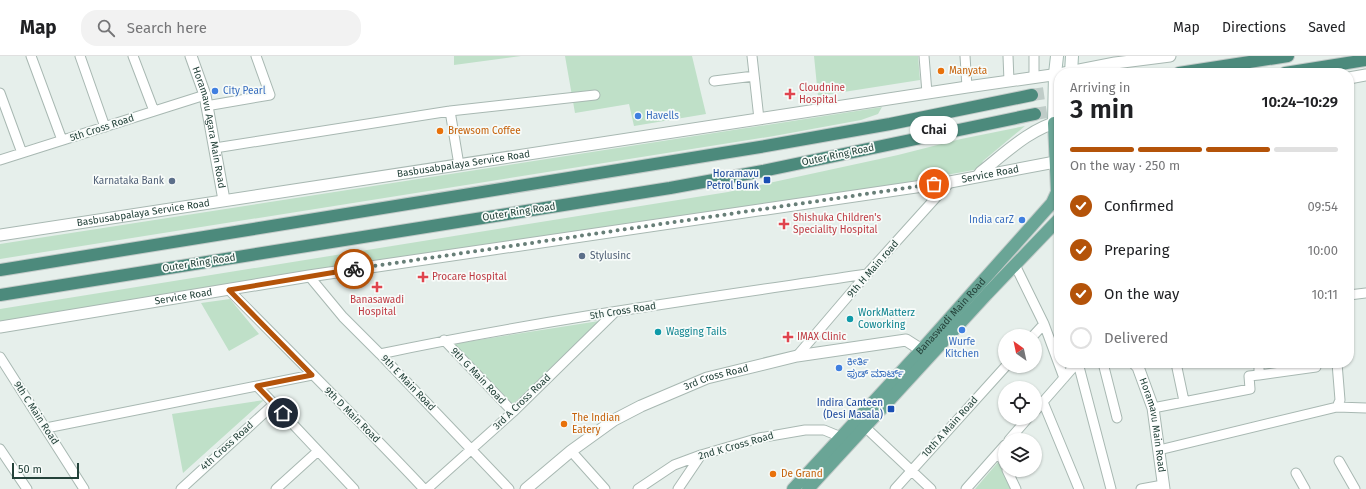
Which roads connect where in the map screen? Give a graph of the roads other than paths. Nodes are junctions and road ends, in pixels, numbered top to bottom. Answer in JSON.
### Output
{"nodes":[{"id":1,"x":31,"y":56,"type":"edge"},
{"id":2,"x":80,"y":56,"type":"edge"},
{"id":3,"x":133,"y":56,"type":"edge"},
{"id":4,"x":191,"y":56,"type":"edge"},
{"id":5,"x":256,"y":56,"type":"edge"},
{"id":6,"x":752,"y":56,"type":"edge"},
{"id":7,"x":924,"y":56,"type":"edge"},
{"id":8,"x":966,"y":56,"type":"edge"},
{"id":9,"x":1008,"y":56,"type":"edge"},
{"id":10,"x":1034,"y":56,"type":"edge"},
{"id":11,"x":1057,"y":56,"type":"edge"},
{"id":12,"x":1072,"y":56,"type":"edge"},
{"id":13,"x":1164,"y":56,"type":"edge"},
{"id":14,"x":1288,"y":56,"type":"edge"},
{"id":15,"x":1116,"y":59,"type":"edge"},
{"id":16,"x":1366,"y":60,"type":"edge"},
{"id":17,"x":1062,"y":68,"type":"edge"},
{"id":18,"x":1066,"y":68,"type":"edge"},
{"id":19,"x":1083,"y":68,"type":"edge"},
{"id":20,"x":1211,"y":68,"type":"edge"},
{"id":21,"x":1316,"y":68,"type":"edge"},
{"id":22,"x":1054,"y":75,"type":"edge"},
{"id":23,"x":1366,"y":75,"type":"edge"},
{"id":24,"x":754,"y":76,"type":"junction"},
{"id":25,"x":1354,"y":77,"type":"edge"},
{"id":26,"x":1034,"y":78,"type":"junction"},
{"id":27,"x":714,"y":81,"type":"dead end"},
{"id":28,"x":1009,"y":81,"type":"junction"},
{"id":29,"x":967,"y":87,"type":"junction"},
{"id":30,"x":0,"y":93,"type":"edge"},
{"id":31,"x":927,"y":93,"type":"junction"},
{"id":32,"x":595,"y":95,"type":"dead end"},
{"id":33,"x":1032,"y":95,"type":"tunnel mouth"},
{"id":34,"x":206,"y":101,"type":"junction"},
{"id":35,"x":450,"y":110,"type":"junction"},
{"id":36,"x":154,"y":111,"type":"junction"},
{"id":37,"x":1035,"y":114,"type":"tunnel mouth"},
{"id":38,"x":759,"y":119,"type":"junction"},
{"id":39,"x":1054,"y":124,"type":"edge"},
{"id":40,"x":105,"y":127,"type":"junction"},
{"id":41,"x":62,"y":140,"type":"junction"},
{"id":42,"x":215,"y":148,"type":"junction"},
{"id":43,"x":22,"y":153,"type":"junction"},
{"id":44,"x":0,"y":160,"type":"edge"},
{"id":45,"x":1054,"y":162,"type":"edge"},
{"id":46,"x":459,"y":165,"type":"junction"},
{"id":47,"x":978,"y":177,"type":"junction"},
{"id":48,"x":950,"y":182,"type":"junction"},
{"id":49,"x":1054,"y":199,"type":"edge"},
{"id":50,"x":224,"y":200,"type":"junction"},
{"id":51,"x":1054,"y":224,"type":"edge"},
{"id":52,"x":0,"y":235,"type":"edge"},
{"id":53,"x":1016,"y":265,"type":"junction"},
{"id":54,"x":0,"y":270,"type":"edge"},
{"id":55,"x":868,"y":274,"type":"junction"},
{"id":56,"x":309,"y":276,"type":"junction"},
{"id":57,"x":229,"y":290,"type":"junction"},
{"id":58,"x":1366,"y":293,"type":"edge"},
{"id":59,"x":1354,"y":294,"type":"edge"},
{"id":60,"x":0,"y":295,"type":"edge"},
{"id":61,"x":615,"y":312,"type":"junction"},
{"id":62,"x":1044,"y":324,"type":"junction"},
{"id":63,"x":0,"y":327,"type":"edge"},
{"id":64,"x":1039,"y":329,"type":"edge"},
{"id":65,"x":444,"y":340,"type":"junction"},
{"id":66,"x":1054,"y":351,"type":"edge"},
{"id":67,"x":926,"y":352,"type":"junction"},
{"id":68,"x":380,"y":354,"type":"junction"},
{"id":69,"x":797,"y":356,"type":"junction"},
{"id":70,"x":0,"y":357,"type":"edge"},
{"id":71,"x":1060,"y":368,"type":"edge"},
{"id":72,"x":1073,"y":368,"type":"edge"},
{"id":73,"x":1079,"y":368,"type":"edge"},
{"id":74,"x":1104,"y":368,"type":"edge"},
{"id":75,"x":1138,"y":368,"type":"edge"},
{"id":76,"x":1177,"y":368,"type":"edge"},
{"id":77,"x":1259,"y":368,"type":"edge"},
{"id":78,"x":1309,"y":368,"type":"edge"},
{"id":79,"x":1337,"y":368,"type":"edge"},
{"id":80,"x":1000,"y":373,"type":"edge"},
{"id":81,"x":312,"y":375,"type":"junction"},
{"id":82,"x":1260,"y":375,"type":"junction"},
{"id":83,"x":1064,"y":378,"type":"junction"},
{"id":84,"x":257,"y":386,"type":"junction"},
{"id":85,"x":1184,"y":401,"type":"junction"},
{"id":86,"x":1043,"y":402,"type":"joint"},
{"id":87,"x":274,"y":404,"type":"junction"},
{"id":88,"x":1153,"y":408,"type":"junction"},
{"id":89,"x":1337,"y":408,"type":"junction"},
{"id":90,"x":1366,"y":408,"type":"edge"},
{"id":91,"x":513,"y":412,"type":"junction"},
{"id":92,"x":1117,"y":418,"type":"dead end"},
{"id":93,"x":1022,"y":425,"type":"edge"},
{"id":94,"x":865,"y":427,"type":"junction"},
{"id":95,"x":46,"y":428,"type":"junction"},
{"id":96,"x":1015,"y":433,"type":"edge"},
{"id":97,"x":841,"y":437,"type":"junction"},
{"id":98,"x":0,"y":449,"type":"edge"},
{"id":99,"x":471,"y":449,"type":"junction"},
{"id":100,"x":1159,"y":450,"type":"junction"},
{"id":101,"x":318,"y":451,"type":"junction"},
{"id":102,"x":571,"y":451,"type":"junction"},
{"id":103,"x":998,"y":453,"type":"edge"},
{"id":104,"x":702,"y":455,"type":"junction"},
{"id":105,"x":1339,"y":461,"type":"dead end"},
{"id":106,"x":911,"y":470,"type":"junction"},
{"id":107,"x":1296,"y":473,"type":"dead end"},
{"id":108,"x":1011,"y":477,"type":"edge"},
{"id":109,"x":1163,"y":487,"type":"edge"},
{"id":110,"x":350,"y":488,"type":"edge"},
{"id":111,"x":27,"y":489,"type":"edge"},
{"id":112,"x":84,"y":489,"type":"edge"},
{"id":113,"x":180,"y":489,"type":"edge"},
{"id":114,"x":276,"y":489,"type":"edge"},
{"id":115,"x":424,"y":489,"type":"edge"},
{"id":116,"x":427,"y":489,"type":"edge"},
{"id":117,"x":509,"y":489,"type":"edge"},
{"id":118,"x":526,"y":489,"type":"edge"},
{"id":119,"x":605,"y":489,"type":"edge"},
{"id":120,"x":638,"y":489,"type":"edge"},
{"id":121,"x":678,"y":489,"type":"edge"},
{"id":122,"x":794,"y":489,"type":"edge"},
{"id":123,"x":808,"y":489,"type":"edge"},
{"id":124,"x":895,"y":489,"type":"edge"},
{"id":125,"x":931,"y":489,"type":"edge"},
{"id":126,"x":966,"y":489,"type":"edge"},
{"id":127,"x":1016,"y":489,"type":"edge"},
{"id":128,"x":1078,"y":489,"type":"edge"},
{"id":129,"x":1111,"y":489,"type":"edge"},
{"id":130,"x":1141,"y":489,"type":"edge"},
{"id":131,"x":1305,"y":489,"type":"edge"},
{"id":132,"x":1355,"y":489,"type":"edge"}],
"edges":[{"from":1,"to":41,"type":"street"},
{"from":2,"to":40,"type":"street"},
{"from":3,"to":36,"type":"street"},
{"from":4,"to":34,"type":"street","name":"Horamavu Agara Main Road"},
{"from":5,"to":34,"type":"street","name":"5th Cross Road"},
{"from":6,"to":24,"type":"street"},
{"from":7,"to":31,"type":"street"},
{"from":8,"to":29,"type":"street"},
{"from":9,"to":28,"type":"street"},
{"from":10,"to":26,"type":"street"},
{"from":11,"to":17,"type":"main road"},
{"from":12,"to":18,"type":"main road"},
{"from":13,"to":15,"type":"street","name":"Basbusabpalaya Service Road"},
{"from":14,"to":20,"type":"highway"},
{"from":15,"to":19,"type":"street","name":"Basbusabpalaya Service Road"},
{"from":16,"to":21,"type":"highway"},
{"from":22,"to":26,"type":"street","name":"Basbusabpalaya Service Road"},
{"from":23,"to":25,"type":"street"},
{"from":24,"to":27,"type":"street"},
{"from":24,"to":38,"type":"street"},
{"from":26,"to":28,"type":"street","name":"Basbusabpalaya Service Road"},
{"from":28,"to":29,"type":"street","name":"Basbusabpalaya Service Road"},
{"from":29,"to":31,"type":"street","name":"Basbusabpalaya Service Road"},
{"from":30,"to":43,"type":"street"},
{"from":31,"to":38,"type":"street","name":"Basbusabpalaya Service Road"},
{"from":32,"to":35,"type":"street"},
{"from":33,"to":54,"type":"highway","name":"Outer Ring Road"},
{"from":34,"to":36,"type":"street","name":"5th Cross Road"},
{"from":34,"to":42,"type":"street","name":"Horamavu Agara Main Road"},
{"from":35,"to":42,"type":"street"},
{"from":35,"to":46,"type":"street"},
{"from":36,"to":40,"type":"street","name":"5th Cross Road"},
{"from":37,"to":60,"type":"highway","name":"Outer Ring Road"},
{"from":38,"to":46,"type":"street","name":"Basbusabpalaya Service Road"},
{"from":39,"to":47,"type":"street"},
{"from":40,"to":41,"type":"street","name":"5th Cross Road"},
{"from":41,"to":43,"type":"street","name":"5th Cross Road"},
{"from":42,"to":50,"type":"street","name":"Horamavu Agara Main Road"},
{"from":43,"to":44,"type":"street","name":"5th Cross Road"},
{"from":45,"to":47,"type":"street","name":"Service Road"},
{"from":46,"to":50,"type":"street","name":"Basbusabpalaya Service Road"},
{"from":47,"to":48,"type":"street","name":"Service Road"},
{"from":48,"to":55,"type":"street","name":"9th H Main road"},
{"from":48,"to":56,"type":"street","name":"Service Road"},
{"from":49,"to":67,"type":"main road","name":"Banaswadi Main Road"},
{"from":50,"to":52,"type":"street","name":"Basbusabpalaya Service Road"},
{"from":51,"to":53,"type":"main road","name":"Banaswadi Main Road"},
{"from":53,"to":62,"type":"street"},
{"from":53,"to":67,"type":"main road","name":"Banaswadi Main Road"},
{"from":55,"to":61,"type":"street","name":"5th Cross Road"},
{"from":55,"to":69,"type":"street","name":"9th H Main road"},
{"from":56,"to":57,"type":"street","name":"Service Road"},
{"from":56,"to":68,"type":"street","name":"9th E Main Road"},
{"from":57,"to":63,"type":"street","name":"Service Road"},
{"from":57,"to":81,"type":"street","name":"9th D Main Road"},
{"from":58,"to":59,"type":"street"},
{"from":61,"to":65,"type":"street","name":"5th Cross Road"},
{"from":61,"to":91,"type":"street","name":"3rd A Cross Road"},
{"from":62,"to":64,"type":"street"},
{"from":62,"to":66,"type":"street"},
{"from":65,"to":68,"type":"street","name":"5th Cross Road"},
{"from":65,"to":91,"type":"street","name":"9th G Main Road"},
{"from":67,"to":69,"type":"street","name":"3rd Cross Road"},
{"from":67,"to":94,"type":"main road","name":"Banaswadi Main Road"},
{"from":67,"to":97,"type":"main road","name":"Banaswadi Main Road"},
{"from":68,"to":99,"type":"street","name":"9th E Main Road"},
{"from":69,"to":102,"type":"street","name":"3rd Cross Road"},
{"from":70,"to":95,"type":"street","name":"9th C Main Road"},
{"from":71,"to":83,"type":"street"},
{"from":72,"to":83,"type":"street"},
{"from":73,"to":129,"type":"street"},
{"from":74,"to":92,"type":"street"},
{"from":75,"to":88,"type":"street","name":"Horamavu Main Road"},
{"from":76,"to":85,"type":"street"},
{"from":77,"to":82,"type":"street"},
{"from":78,"to":82,"type":"street"},
{"from":79,"to":89,"type":"street"},
{"from":80,"to":106,"type":"street","name":"10th A Main Road"},
{"from":81,"to":84,"type":"street"},
{"from":81,"to":115,"type":"street","name":"9th D Main Road"},
{"from":82,"to":85,"type":"street"},
{"from":83,"to":86,"type":"street"},
{"from":84,"to":87,"type":"street"},
{"from":84,"to":95,"type":"street"},
{"from":85,"to":88,"type":"street"},
{"from":86,"to":128,"type":"street"},
{"from":87,"to":101,"type":"street"},
{"from":87,"to":113,"type":"street","name":"4th Cross Road"},
{"from":88,"to":100,"type":"street","name":"Horamavu Main Road"},
{"from":89,"to":90,"type":"street"},
{"from":89,"to":100,"type":"street"},
{"from":91,"to":99,"type":"street","name":"3rd A Cross Road"},
{"from":93,"to":96,"type":"street"},
{"from":94,"to":106,"type":"street"},
{"from":94,"to":123,"type":"main road","name":"Banaswadi Main Road"},
{"from":95,"to":112,"type":"street","name":"9th C Main Road"},
{"from":97,"to":104,"type":"street","name":"2nd K Cross Road"},
{"from":97,"to":122,"type":"main road","name":"Banaswadi Main Road"},
{"from":98,"to":111,"type":"street"},
{"from":99,"to":116,"type":"street","name":"3rd A Cross Road"},
{"from":99,"to":117,"type":"street","name":"9th E Main Road"},
{"from":100,"to":109,"type":"street","name":"Horamavu Main Road"},
{"from":101,"to":110,"type":"street"},
{"from":101,"to":114,"type":"street"},
{"from":102,"to":118,"type":"street","name":"3rd Cross Road"},
{"from":102,"to":119,"type":"street"},
{"from":103,"to":126,"type":"street"},
{"from":104,"to":120,"type":"street","name":"2nd K Cross Road"},
{"from":104,"to":121,"type":"street"},
{"from":105,"to":132,"type":"street"},
{"from":106,"to":124,"type":"street","name":"10th A Main Road"},
{"from":106,"to":125,"type":"street"},
{"from":107,"to":131,"type":"street"},
{"from":108,"to":127,"type":"street"},
{"from":109,"to":130,"type":"street"}]}
